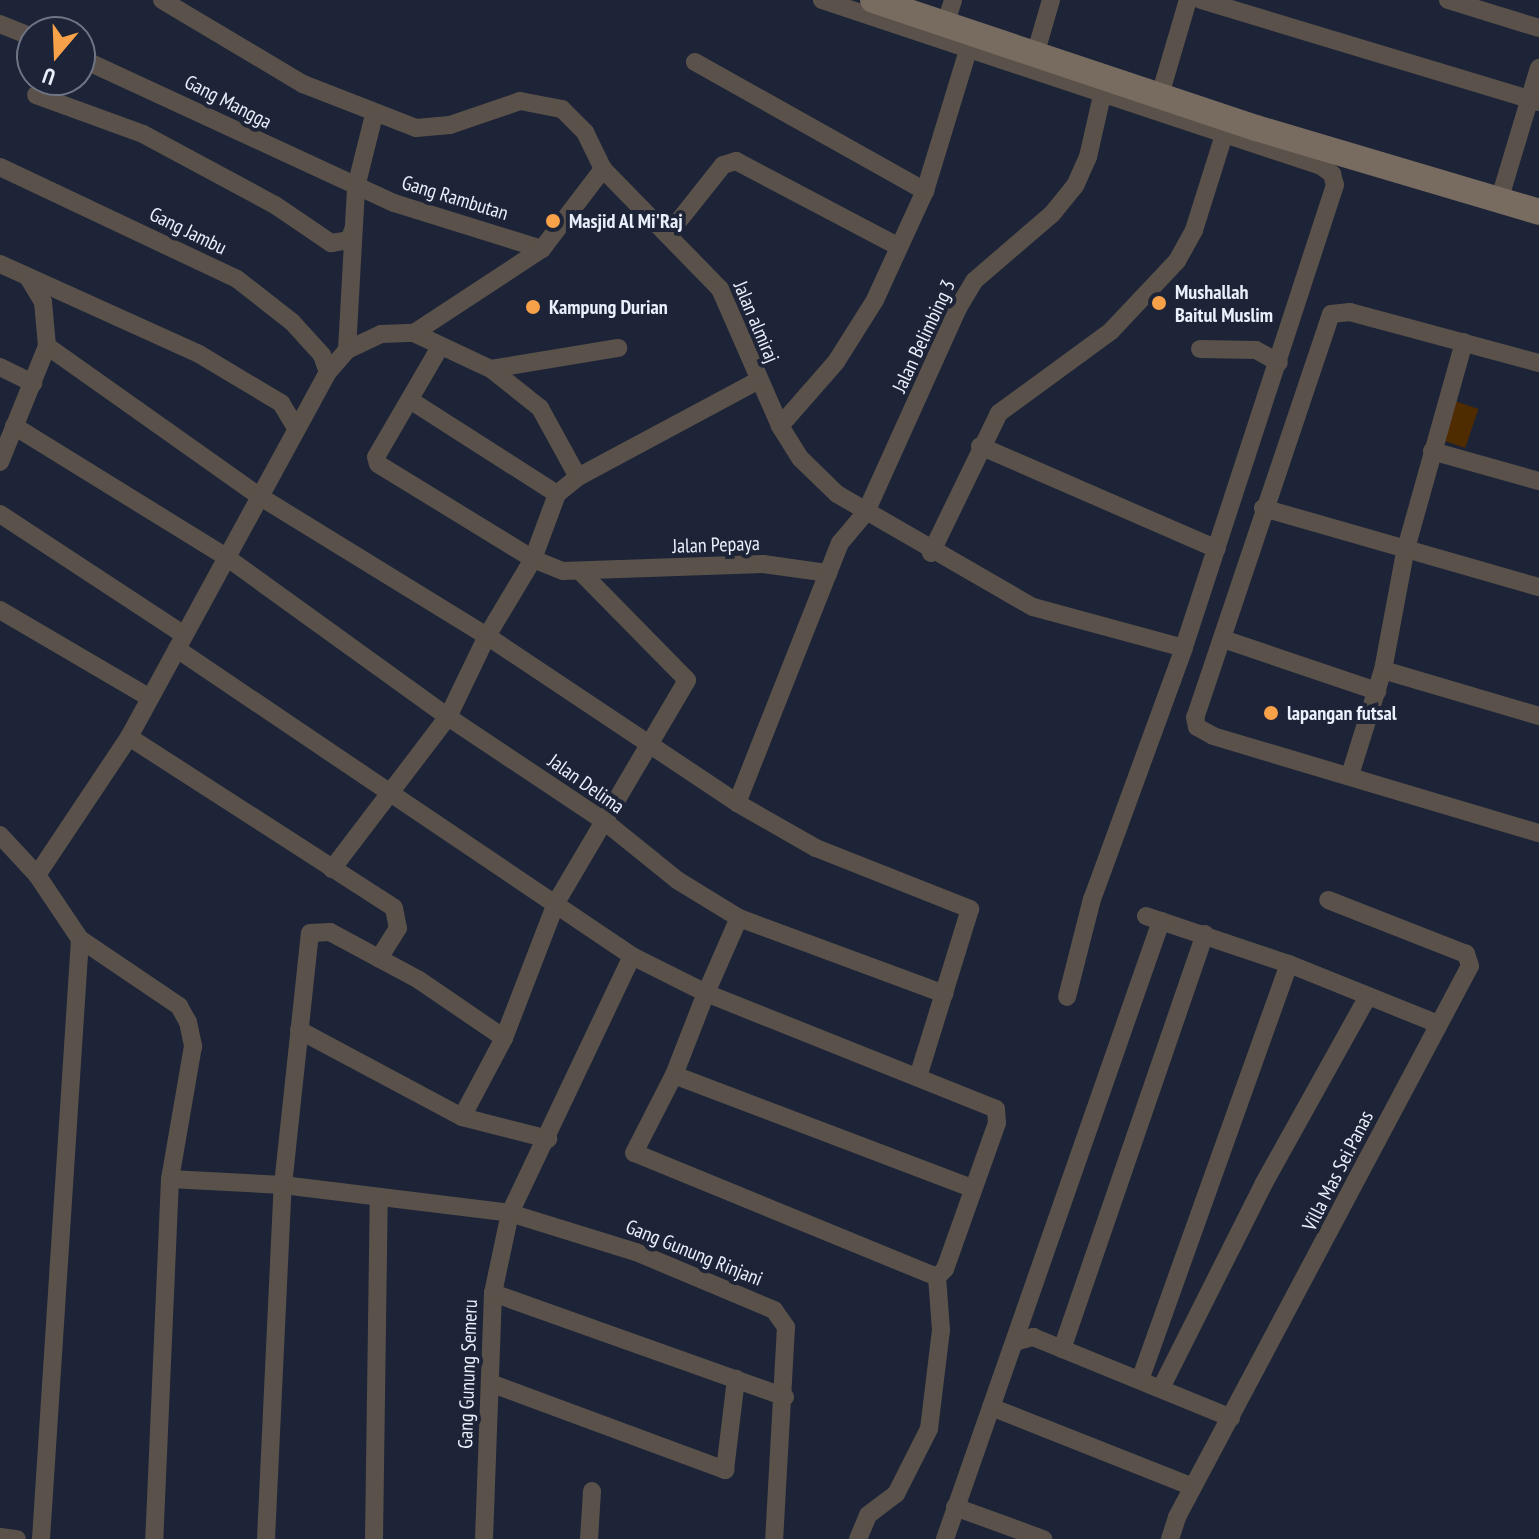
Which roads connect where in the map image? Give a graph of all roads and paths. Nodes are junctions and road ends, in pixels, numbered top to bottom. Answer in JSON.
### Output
{"nodes":[{"id":1,"x":162,"y":0,"type":"edge"},
{"id":2,"x":822,"y":0,"type":"edge"},
{"id":3,"x":873,"y":0,"type":"edge"},
{"id":4,"x":953,"y":0,"type":"edge"},
{"id":5,"x":1051,"y":0,"type":"edge"},
{"id":6,"x":1188,"y":0,"type":"edge"},
{"id":7,"x":1201,"y":0,"type":"edge"},
{"id":8,"x":1273,"y":0,"type":"edge"},
{"id":9,"x":1448,"y":0,"type":"edge"},
{"id":10,"x":1480,"y":4,"type":"edge"},
{"id":11,"x":1267,"y":19,"type":"junction"},
{"id":12,"x":945,"y":25,"type":"junction"},
{"id":13,"x":1539,"y":28,"type":"edge"},
{"id":14,"x":970,"y":43,"type":"junction"},
{"id":15,"x":1035,"y":55,"type":"junction"},
{"id":16,"x":695,"y":62,"type":"dead end"},
{"id":17,"x":96,"y":65,"type":"edge"},
{"id":18,"x":1539,"y":68,"type":"edge"},
{"id":19,"x":1112,"y":87,"type":"junction"},
{"id":20,"x":1160,"y":95,"type":"junction"},
{"id":21,"x":39,"y":96,"type":"edge"},
{"id":22,"x":1534,"y":101,"type":"edge"},
{"id":23,"x":374,"y":115,"type":"junction"},
{"id":24,"x":1256,"y":128,"type":"junction"},
{"id":25,"x":1224,"y":135,"type":"junction"},
{"id":26,"x":0,"y":167,"type":"edge"},
{"id":27,"x":603,"y":169,"type":"junction"},
{"id":28,"x":356,"y":187,"type":"junction"},
{"id":29,"x":925,"y":191,"type":"junction"},
{"id":30,"x":1499,"y":201,"type":"junction"},
{"id":31,"x":1539,"y":212,"type":"edge"},
{"id":32,"x":353,"y":230,"type":"junction"},
{"id":33,"x":669,"y":233,"type":"junction"},
{"id":34,"x":899,"y":247,"type":"junction"},
{"id":35,"x":542,"y":249,"type":"junction"},
{"id":36,"x":0,"y":264,"type":"edge"},
{"id":37,"x":28,"y":277,"type":"junction"},
{"id":38,"x":414,"y":333,"type":"junction"},
{"id":39,"x":1464,"y":342,"type":"junction"},
{"id":40,"x":47,"y":346,"type":"junction"},
{"id":41,"x":440,"y":347,"type":"junction"},
{"id":42,"x":618,"y":348,"type":"dead end"},
{"id":43,"x":1200,"y":349,"type":"dead end"},
{"id":44,"x":347,"y":350,"type":"junction"},
{"id":45,"x":1279,"y":363,"type":"junction"},
{"id":46,"x":1539,"y":363,"type":"edge"},
{"id":47,"x":0,"y":367,"type":"edge"},
{"id":48,"x":491,"y":369,"type":"junction"},
{"id":49,"x":328,"y":372,"type":"junction"},
{"id":50,"x":757,"y":381,"type":"junction"},
{"id":51,"x":33,"y":383,"type":"junction"},
{"id":52,"x":410,"y":400,"type":"junction"},
{"id":53,"x":14,"y":426,"type":"junction"},
{"id":54,"x":295,"y":426,"type":"junction"},
{"id":55,"x":780,"y":426,"type":"junction"},
{"id":56,"x":980,"y":446,"type":"junction"},
{"id":57,"x":1432,"y":451,"type":"junction"},
{"id":58,"x":0,"y":462,"type":"edge"},
{"id":59,"x":578,"y":477,"type":"junction"},
{"id":60,"x":1539,"y":481,"type":"edge"},
{"id":61,"x":557,"y":494,"type":"junction"},
{"id":62,"x":259,"y":496,"type":"junction"},
{"id":63,"x":1263,"y":508,"type":"junction"},
{"id":64,"x":866,"y":512,"type":"junction"},
{"id":65,"x":0,"y":514,"type":"edge"},
{"id":66,"x":1217,"y":549,"type":"junction"},
{"id":67,"x":1405,"y":552,"type":"junction"},
{"id":68,"x":931,"y":553,"type":"junction"},
{"id":69,"x":229,"y":559,"type":"junction"},
{"id":70,"x":533,"y":559,"type":"junction"},
{"id":71,"x":580,"y":571,"type":"junction"},
{"id":72,"x":828,"y":573,"type":"junction"},
{"id":73,"x":1539,"y":587,"type":"edge"},
{"id":74,"x":0,"y":610,"type":"edge"},
{"id":75,"x":487,"y":636,"type":"junction"},
{"id":76,"x":1223,"y":639,"type":"junction"},
{"id":77,"x":181,"y":642,"type":"junction"},
{"id":78,"x":1184,"y":648,"type":"junction"},
{"id":79,"x":1383,"y":670,"type":"junction"},
{"id":80,"x":1377,"y":691,"type":"junction"},
{"id":81,"x":150,"y":698,"type":"junction"},
{"id":82,"x":1539,"y":716,"type":"edge"},
{"id":83,"x":448,"y":717,"type":"junction"},
{"id":84,"x":129,"y":737,"type":"junction"},
{"id":85,"x":648,"y":744,"type":"junction"},
{"id":86,"x":1350,"y":775,"type":"junction"},
{"id":87,"x":390,"y":789,"type":"junction"},
{"id":88,"x":737,"y":803,"type":"junction"},
{"id":89,"x":604,"y":821,"type":"junction"},
{"id":90,"x":1539,"y":833,"type":"edge"},
{"id":91,"x":0,"y":835,"type":"edge"},
{"id":92,"x":332,"y":869,"type":"junction"},
{"id":93,"x":37,"y":875,"type":"junction"},
{"id":94,"x":1328,"y":900,"type":"dead end"},
{"id":95,"x":557,"y":901,"type":"junction"},
{"id":96,"x":739,"y":918,"type":"junction"},
{"id":97,"x":1205,"y":934,"type":"junction"},
{"id":98,"x":80,"y":939,"type":"junction"},
{"id":99,"x":632,"y":956,"type":"junction"},
{"id":100,"x":379,"y":958,"type":"junction"},
{"id":101,"x":1289,"y":964,"type":"junction"},
{"id":102,"x":706,"y":993,"type":"junction"},
{"id":103,"x":944,"y":994,"type":"junction"},
{"id":104,"x":1368,"y":996,"type":"junction"},
{"id":105,"x":1067,"y":997,"type":"dead end"},
{"id":106,"x":1438,"y":1024,"type":"junction"},
{"id":107,"x":299,"y":1030,"type":"junction"},
{"id":108,"x":504,"y":1038,"type":"junction"},
{"id":109,"x":674,"y":1075,"type":"junction"},
{"id":110,"x":918,"y":1077,"type":"junction"},
{"id":111,"x":462,"y":1117,"type":"junction"},
{"id":112,"x":548,"y":1139,"type":"junction"},
{"id":113,"x":170,"y":1179,"type":"junction"},
{"id":114,"x":283,"y":1185,"type":"junction"},
{"id":115,"x":972,"y":1188,"type":"junction"},
{"id":116,"x":379,"y":1200,"type":"junction"},
{"id":117,"x":510,"y":1213,"type":"junction"},
{"id":118,"x":937,"y":1277,"type":"junction"},
{"id":119,"x":493,"y":1293,"type":"junction"},
{"id":120,"x":1018,"y":1341,"type":"junction"},
{"id":121,"x":1062,"y":1349,"type":"junction"},
{"id":122,"x":736,"y":1379,"type":"junction"},
{"id":123,"x":1140,"y":1380,"type":"junction"},
{"id":124,"x":490,"y":1383,"type":"junction"},
{"id":125,"x":1161,"y":1388,"type":"junction"},
{"id":126,"x":785,"y":1397,"type":"junction"},
{"id":127,"x":991,"y":1407,"type":"junction"},
{"id":128,"x":1231,"y":1418,"type":"junction"},
{"id":129,"x":1193,"y":1487,"type":"junction"},
{"id":130,"x":592,"y":1491,"type":"dead end"},
{"id":131,"x":955,"y":1507,"type":"junction"},
{"id":132,"x":0,"y":1537,"type":"edge"},
{"id":133,"x":17,"y":1539,"type":"edge"},
{"id":134,"x":41,"y":1539,"type":"edge"},
{"id":135,"x":154,"y":1539,"type":"edge"},
{"id":136,"x":266,"y":1539,"type":"edge"},
{"id":137,"x":374,"y":1539,"type":"edge"},
{"id":138,"x":484,"y":1539,"type":"edge"},
{"id":139,"x":589,"y":1539,"type":"edge"},
{"id":140,"x":774,"y":1539,"type":"edge"},
{"id":141,"x":858,"y":1539,"type":"edge"},
{"id":142,"x":945,"y":1539,"type":"edge"},
{"id":143,"x":1043,"y":1539,"type":"edge"},
{"id":144,"x":1170,"y":1539,"type":"edge"}],
"edges":[{"from":1,"to":23,"type":"street","name":"Jalan almiraj"},
{"from":2,"to":14,"type":"street"},
{"from":3,"to":12,"type":"street"},
{"from":4,"to":12,"type":"street"},
{"from":5,"to":15,"type":"street"},
{"from":6,"to":20,"type":"street"},
{"from":7,"to":11,"type":"street"},
{"from":8,"to":11,"type":"street"},
{"from":9,"to":10,"type":"street"},
{"from":10,"to":13,"type":"street"},
{"from":11,"to":22,"type":"street"},
{"from":12,"to":14,"type":"street"},
{"from":14,"to":15,"type":"street"},
{"from":14,"to":19,"type":"street"},
{"from":14,"to":29,"type":"street"},
{"from":15,"to":19,"type":"street"},
{"from":16,"to":29,"type":"street"},
{"from":17,"to":28,"type":"street","name":"Gang Mangga"},
{"from":18,"to":22,"type":"street"},
{"from":19,"to":20,"type":"street"},
{"from":19,"to":25,"type":"street"},
{"from":19,"to":64,"type":"street","name":"Jalan Belimbing 3"},
{"from":20,"to":24,"type":"street"},
{"from":21,"to":32,"type":"street"},
{"from":22,"to":30,"type":"street"},
{"from":23,"to":27,"type":"street","name":"Jalan almiraj"},
{"from":23,"to":28,"type":"street"},
{"from":24,"to":25,"type":"street"},
{"from":24,"to":30,"type":"street"},
{"from":25,"to":45,"type":"street"},
{"from":25,"to":56,"type":"street"},
{"from":26,"to":49,"type":"street","name":"Gang Jambu"},
{"from":27,"to":33,"type":"street","name":"Jalan almiraj"},
{"from":27,"to":35,"type":"street"},
{"from":28,"to":32,"type":"street"},
{"from":28,"to":35,"type":"street","name":"Gang Rambutan"},
{"from":29,"to":34,"type":"street"},
{"from":30,"to":31,"type":"street"},
{"from":32,"to":44,"type":"street"},
{"from":33,"to":34,"type":"street"},
{"from":33,"to":50,"type":"street","name":"Jalan almiraj"},
{"from":34,"to":55,"type":"street"},
{"from":35,"to":38,"type":"street"},
{"from":36,"to":37,"type":"street"},
{"from":37,"to":40,"type":"street"},
{"from":37,"to":54,"type":"street"},
{"from":38,"to":41,"type":"street"},
{"from":38,"to":44,"type":"street"},
{"from":39,"to":46,"type":"street"},
{"from":39,"to":57,"type":"street"},
{"from":39,"to":63,"type":"street"},
{"from":40,"to":51,"type":"street"},
{"from":40,"to":62,"type":"street"},
{"from":41,"to":48,"type":"street"},
{"from":41,"to":52,"type":"street"},
{"from":42,"to":48,"type":"street"},
{"from":43,"to":45,"type":"street"},
{"from":44,"to":49,"type":"street"},
{"from":45,"to":66,"type":"street"},
{"from":47,"to":51,"type":"street"},
{"from":48,"to":59,"type":"street"},
{"from":49,"to":54,"type":"street"},
{"from":50,"to":55,"type":"street","name":"Jalan almiraj"},
{"from":50,"to":59,"type":"street"},
{"from":51,"to":53,"type":"street"},
{"from":52,"to":61,"type":"street"},
{"from":52,"to":70,"type":"street","name":"Jalan Pepaya"},
{"from":53,"to":58,"type":"street"},
{"from":53,"to":69,"type":"street","name":"Jalan Delima"},
{"from":54,"to":62,"type":"street"},
{"from":55,"to":64,"type":"street","name":"Jalan almiraj"},
{"from":56,"to":66,"type":"street"},
{"from":56,"to":68,"type":"street"},
{"from":57,"to":60,"type":"street"},
{"from":57,"to":67,"type":"street"},
{"from":59,"to":61,"type":"street"},
{"from":61,"to":70,"type":"street"},
{"from":62,"to":69,"type":"street"},
{"from":62,"to":75,"type":"street"},
{"from":63,"to":67,"type":"street"},
{"from":63,"to":76,"type":"street"},
{"from":64,"to":68,"type":"street","name":"Jalan almiraj"},
{"from":64,"to":72,"type":"street"},
{"from":65,"to":77,"type":"street"},
{"from":66,"to":78,"type":"street"},
{"from":67,"to":73,"type":"street"},
{"from":67,"to":79,"type":"street"},
{"from":68,"to":78,"type":"street","name":"Jalan almiraj"},
{"from":69,"to":77,"type":"street"},
{"from":69,"to":83,"type":"street","name":"Jalan Delima"},
{"from":70,"to":71,"type":"street","name":"Jalan Pepaya"},
{"from":70,"to":75,"type":"street"},
{"from":71,"to":72,"type":"street","name":"Jalan Pepaya"},
{"from":71,"to":85,"type":"street"},
{"from":72,"to":88,"type":"street"},
{"from":74,"to":81,"type":"street"},
{"from":75,"to":83,"type":"street"},
{"from":75,"to":85,"type":"street"},
{"from":76,"to":80,"type":"street"},
{"from":76,"to":86,"type":"street"},
{"from":77,"to":81,"type":"street"},
{"from":77,"to":87,"type":"street"},
{"from":78,"to":105,"type":"street"},
{"from":79,"to":80,"type":"street"},
{"from":79,"to":82,"type":"street"},
{"from":80,"to":86,"type":"street"},
{"from":81,"to":84,"type":"street"},
{"from":83,"to":87,"type":"street"},
{"from":83,"to":89,"type":"street","name":"Jalan Delima"},
{"from":84,"to":92,"type":"street"},
{"from":84,"to":93,"type":"street"},
{"from":85,"to":88,"type":"street"},
{"from":85,"to":89,"type":"street"},
{"from":86,"to":90,"type":"street"},
{"from":87,"to":92,"type":"street"},
{"from":87,"to":95,"type":"street"},
{"from":88,"to":103,"type":"street"},
{"from":89,"to":95,"type":"street"},
{"from":89,"to":96,"type":"street","name":"Jalan Delima"},
{"from":91,"to":93,"type":"street"},
{"from":92,"to":100,"type":"street"},
{"from":93,"to":98,"type":"street"},
{"from":94,"to":106,"type":"street","name":"Villa Mas Sei.Panas"},
{"from":95,"to":99,"type":"street"},
{"from":95,"to":108,"type":"street"},
{"from":96,"to":102,"type":"street"},
{"from":96,"to":103,"type":"street","name":"Jalan Delima"},
{"from":97,"to":101,"type":"street"},
{"from":97,"to":120,"type":"street"},
{"from":97,"to":121,"type":"street"},
{"from":98,"to":113,"type":"street"},
{"from":98,"to":134,"type":"street"},
{"from":99,"to":102,"type":"street"},
{"from":99,"to":112,"type":"street","name":"Gang Gunung Semeru"},
{"from":100,"to":107,"type":"street"},
{"from":100,"to":108,"type":"street"},
{"from":101,"to":104,"type":"street"},
{"from":101,"to":123,"type":"street"},
{"from":102,"to":109,"type":"street"},
{"from":102,"to":110,"type":"street"},
{"from":103,"to":110,"type":"street"},
{"from":104,"to":106,"type":"street"},
{"from":104,"to":125,"type":"street"},
{"from":106,"to":128,"type":"street","name":"Villa Mas Sei.Panas"},
{"from":107,"to":111,"type":"street"},
{"from":107,"to":114,"type":"street"},
{"from":108,"to":111,"type":"street"},
{"from":109,"to":115,"type":"street"},
{"from":109,"to":118,"type":"street"},
{"from":110,"to":115,"type":"street"},
{"from":111,"to":112,"type":"street"},
{"from":112,"to":117,"type":"street","name":"Gang Gunung Semeru"},
{"from":113,"to":114,"type":"street","name":"Gang Gunung Rinjani"},
{"from":113,"to":135,"type":"street"},
{"from":114,"to":116,"type":"street","name":"Gang Gunung Rinjani"},
{"from":114,"to":136,"type":"street"},
{"from":115,"to":118,"type":"street"},
{"from":116,"to":117,"type":"street","name":"Gang Gunung Rinjani"},
{"from":116,"to":137,"type":"street"},
{"from":117,"to":119,"type":"street","name":"Gang Gunung Semeru"},
{"from":117,"to":126,"type":"street","name":"Gang Gunung Rinjani"},
{"from":118,"to":141,"type":"street"},
{"from":119,"to":122,"type":"street"},
{"from":119,"to":124,"type":"street","name":"Gang Gunung Semeru"},
{"from":120,"to":121,"type":"street"},
{"from":120,"to":127,"type":"street"},
{"from":121,"to":123,"type":"street"},
{"from":122,"to":124,"type":"street"},
{"from":122,"to":126,"type":"street"},
{"from":123,"to":125,"type":"street"},
{"from":124,"to":138,"type":"street","name":"Gang Gunung Semeru"},
{"from":125,"to":128,"type":"street"},
{"from":126,"to":140,"type":"street","name":"Gang Gunung Rinjani"},
{"from":127,"to":129,"type":"street"},
{"from":127,"to":131,"type":"street"},
{"from":128,"to":129,"type":"street","name":"Villa Mas Sei.Panas"},
{"from":129,"to":144,"type":"street","name":"Villa Mas Sei.Panas"},
{"from":130,"to":139,"type":"street"},
{"from":131,"to":142,"type":"street"},
{"from":131,"to":143,"type":"street"},
{"from":132,"to":133,"type":"street"}]}
